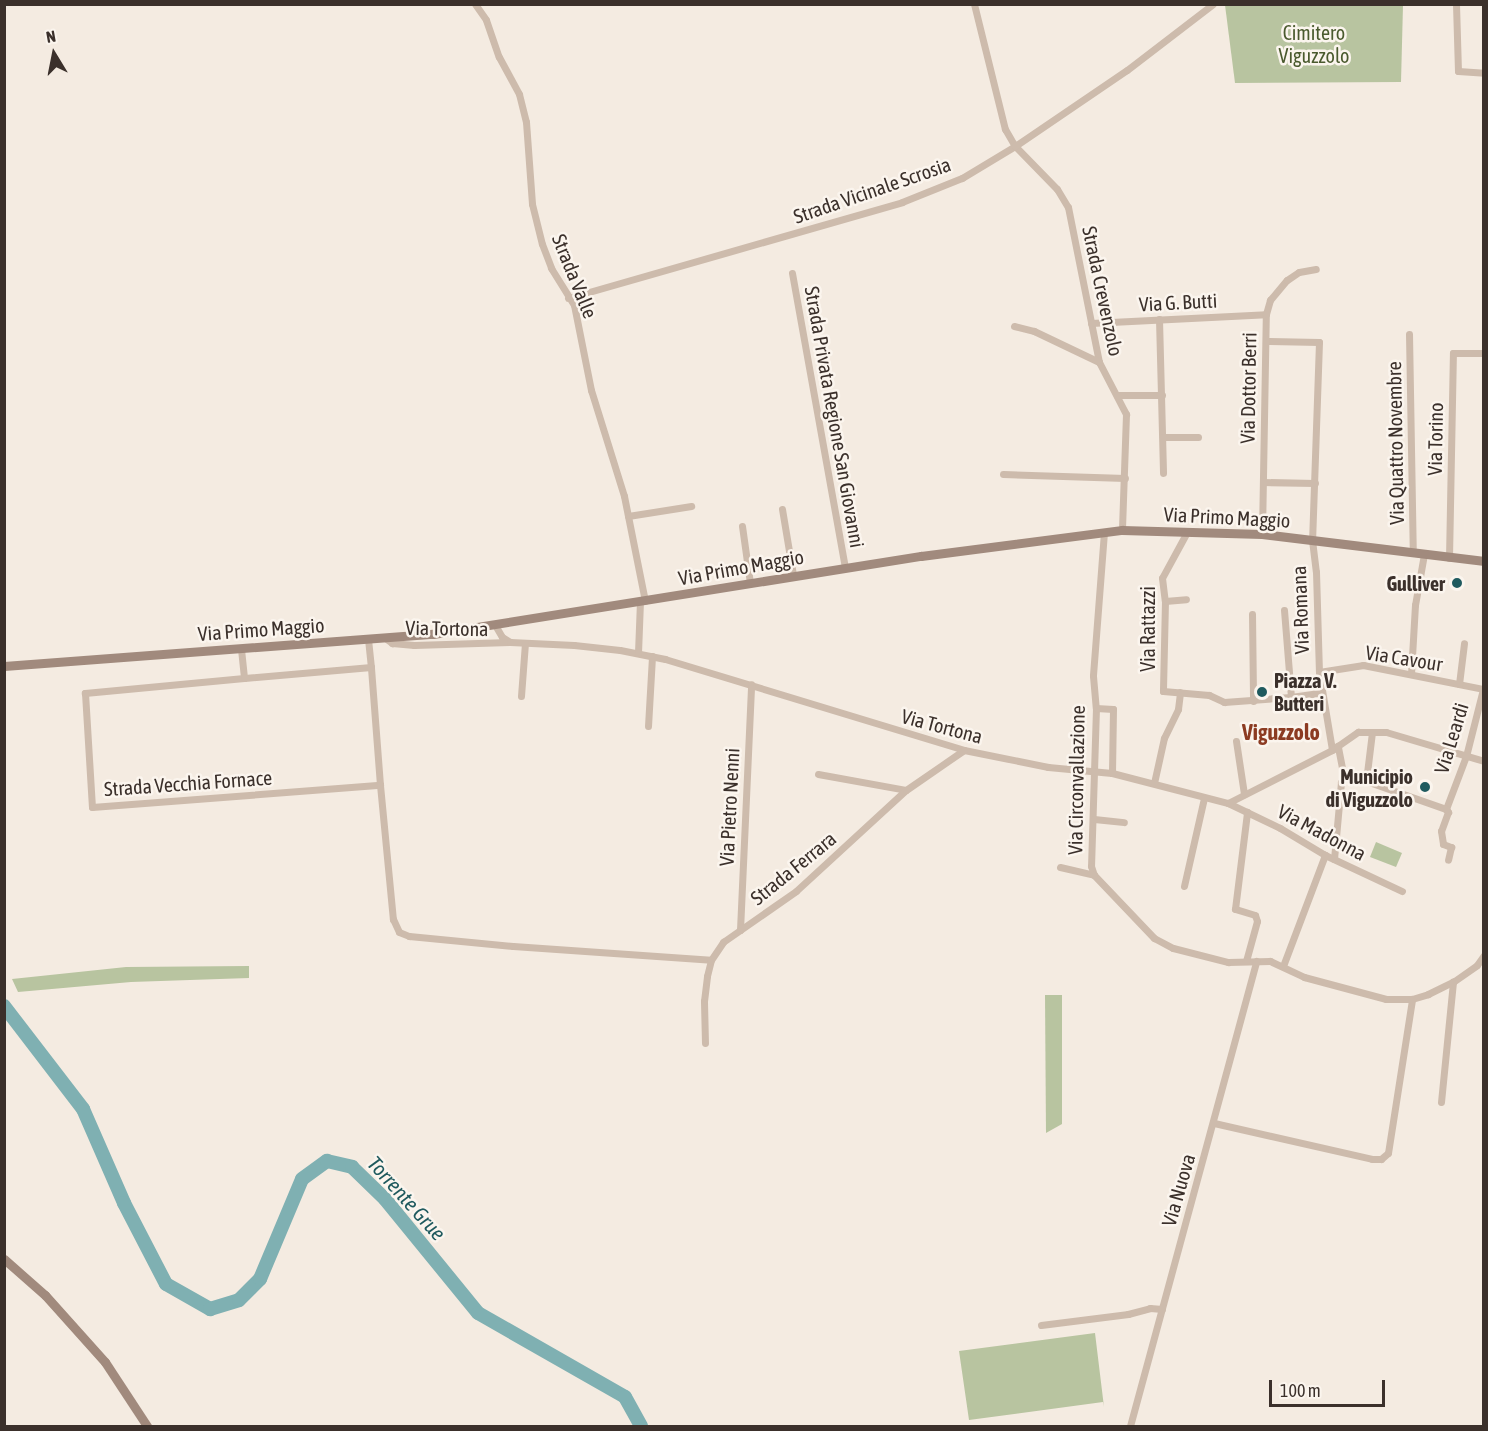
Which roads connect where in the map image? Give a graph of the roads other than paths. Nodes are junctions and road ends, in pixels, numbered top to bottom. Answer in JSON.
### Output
{"nodes":[{"id":1,"x":475,"y":4,"type":"edge"},
{"id":2,"x":974,"y":4,"type":"edge"},
{"id":3,"x":1213,"y":4,"type":"edge"},
{"id":4,"x":1456,"y":4,"type":"edge"},
{"id":5,"x":1484,"y":73,"type":"edge"},
{"id":6,"x":1016,"y":146,"type":"junction"},
{"id":7,"x":1316,"y":269,"type":"dead end"},
{"id":8,"x":792,"y":273,"type":"dead end"},
{"id":9,"x":568,"y":298,"type":"junction"},
{"id":10,"x":1266,"y":315,"type":"junction"},
{"id":11,"x":1160,"y":319,"type":"junction"},
{"id":12,"x":1091,"y":323,"type":"junction"},
{"id":13,"x":1014,"y":326,"type":"dead end"},
{"id":14,"x":1409,"y":334,"type":"dead end"},
{"id":15,"x":1266,"y":341,"type":"junction"},
{"id":16,"x":1484,"y":353,"type":"edge"},
{"id":17,"x":1099,"y":362,"type":"junction"},
{"id":18,"x":1117,"y":395,"type":"junction"},
{"id":19,"x":1162,"y":395,"type":"junction"},
{"id":20,"x":1163,"y":437,"type":"junction"},
{"id":21,"x":1198,"y":437,"type":"dead end"},
{"id":22,"x":1163,"y":473,"type":"dead end"},
{"id":23,"x":1003,"y":474,"type":"dead end"},
{"id":24,"x":1125,"y":478,"type":"junction"},
{"id":25,"x":1263,"y":482,"type":"junction"},
{"id":26,"x":1315,"y":483,"type":"junction"},
{"id":27,"x":692,"y":506,"type":"dead end"},
{"id":28,"x":782,"y":509,"type":"dead end"},
{"id":29,"x":628,"y":516,"type":"junction"},
{"id":30,"x":741,"y":526,"type":"dead end"},
{"id":31,"x":1122,"y":530,"type":"junction"},
{"id":32,"x":1104,"y":532,"type":"junction"},
{"id":33,"x":1187,"y":532,"type":"junction"},
{"id":34,"x":1262,"y":534,"type":"junction"},
{"id":35,"x":1312,"y":540,"type":"junction"},
{"id":36,"x":1413,"y":553,"type":"junction"},
{"id":37,"x":1424,"y":554,"type":"junction"},
{"id":38,"x":1449,"y":558,"type":"junction"},
{"id":39,"x":1484,"y":561,"type":"edge"},
{"id":40,"x":845,"y":568,"type":"junction"},
{"id":41,"x":793,"y":575,"type":"junction"},
{"id":42,"x":750,"y":583,"type":"junction"},
{"id":43,"x":1186,"y":599,"type":"dead end"},
{"id":44,"x":1165,"y":601,"type":"junction"},
{"id":45,"x":642,"y":602,"type":"junction"},
{"id":46,"x":1284,"y":610,"type":"dead end"},
{"id":47,"x":1251,"y":614,"type":"dead end"},
{"id":48,"x":495,"y":625,"type":"junction"},
{"id":49,"x":385,"y":638,"type":"junction"},
{"id":50,"x":368,"y":639,"type":"junction"},
{"id":51,"x":510,"y":642,"type":"junction"},
{"id":52,"x":525,"y":643,"type":"junction"},
{"id":53,"x":1464,"y":643,"type":"dead end"},
{"id":54,"x":241,"y":649,"type":"junction"},
{"id":55,"x":638,"y":653,"type":"junction"},
{"id":56,"x":652,"y":656,"type":"junction"},
{"id":57,"x":4,"y":666,"type":"edge"},
{"id":58,"x":370,"y":667,"type":"junction"},
{"id":59,"x":1319,"y":672,"type":"junction"},
{"id":60,"x":1411,"y":674,"type":"junction"},
{"id":61,"x":244,"y":678,"type":"junction"},
{"id":62,"x":751,"y":684,"type":"junction"},
{"id":63,"x":1459,"y":684,"type":"junction"},
{"id":64,"x":1483,"y":689,"type":"edge"},
{"id":65,"x":1180,"y":692,"type":"junction"},
{"id":66,"x":1291,"y":693,"type":"junction"},
{"id":67,"x":1321,"y":693,"type":"junction"},
{"id":68,"x":521,"y":696,"type":"dead end"},
{"id":69,"x":1253,"y":701,"type":"junction"},
{"id":70,"x":1096,"y":708,"type":"junction"},
{"id":71,"x":648,"y":726,"type":"dead end"},
{"id":72,"x":1372,"y":732,"type":"junction"},
{"id":73,"x":1236,"y":741,"type":"dead end"},
{"id":74,"x":1335,"y":748,"type":"junction"},
{"id":75,"x":964,"y":750,"type":"junction"},
{"id":76,"x":1466,"y":756,"type":"junction"},
{"id":77,"x":1484,"y":761,"type":"edge"},
{"id":78,"x":1095,"y":772,"type":"junction"},
{"id":79,"x":1112,"y":773,"type":"junction"},
{"id":80,"x":818,"y":774,"type":"dead end"},
{"id":81,"x":1344,"y":778,"type":"junction"},
{"id":82,"x":1366,"y":781,"type":"junction"},
{"id":83,"x":1154,"y":783,"type":"junction"},
{"id":84,"x":380,"y":785,"type":"junction"},
{"id":85,"x":906,"y":790,"type":"junction"},
{"id":86,"x":1244,"y":794,"type":"junction"},
{"id":87,"x":1204,"y":798,"type":"junction"},
{"id":88,"x":1228,"y":803,"type":"junction"},
{"id":89,"x":1446,"y":809,"type":"junction"},
{"id":90,"x":1247,"y":812,"type":"junction"},
{"id":91,"x":1094,"y":819,"type":"junction"},
{"id":92,"x":1124,"y":822,"type":"dead end"},
{"id":93,"x":1325,"y":855,"type":"junction"},
{"id":94,"x":1334,"y":859,"type":"junction"},
{"id":95,"x":1448,"y":860,"type":"dead end"},
{"id":96,"x":1060,"y":867,"type":"dead end"},
{"id":97,"x":1094,"y":875,"type":"junction"},
{"id":98,"x":1184,"y":886,"type":"dead end"},
{"id":99,"x":1402,"y":891,"type":"dead end"},
{"id":100,"x":740,"y":930,"type":"junction"},
{"id":101,"x":1484,"y":955,"type":"edge"},
{"id":102,"x":711,"y":960,"type":"junction"},
{"id":103,"x":1246,"y":961,"type":"junction"},
{"id":104,"x":1256,"y":961,"type":"junction"},
{"id":105,"x":1283,"y":966,"type":"junction"},
{"id":106,"x":1453,"y":982,"type":"junction"},
{"id":107,"x":1412,"y":999,"type":"junction"},
{"id":108,"x":705,"y":1043,"type":"dead end"},
{"id":109,"x":1441,"y":1102,"type":"dead end"},
{"id":110,"x":1214,"y":1123,"type":"junction"},
{"id":111,"x":4,"y":1259,"type":"edge"},
{"id":112,"x":1162,"y":1310,"type":"junction"},
{"id":113,"x":1041,"y":1325,"type":"dead end"},
{"id":114,"x":147,"y":1426,"type":"edge"},
{"id":115,"x":1130,"y":1426,"type":"edge"}],
"edges":[{"from":1,"to":9,"type":"street","name":"Strada Valle"},
{"from":2,"to":6,"type":"street","name":"Strada Crevenzolo"},
{"from":3,"to":6,"type":"street","name":"Strada Vicinale Scrosia"},
{"from":4,"to":5,"type":"street"},
{"from":6,"to":9,"type":"street","name":"Strada Vicinale Scrosia"},
{"from":6,"to":12,"type":"street","name":"Strada Crevenzolo"},
{"from":7,"to":10,"type":"street","name":"Via Dottor Berri"},
{"from":8,"to":40,"type":"street","name":"Strada Privata Regione San Giovanni"},
{"from":9,"to":29,"type":"street","name":"Strada Valle"},
{"from":10,"to":11,"type":"street","name":"Via G. Butti"},
{"from":10,"to":15,"type":"street","name":"Via Dottor Berri"},
{"from":11,"to":12,"type":"street","name":"Via G. Butti"},
{"from":11,"to":19,"type":"street"},
{"from":12,"to":17,"type":"street","name":"Strada Crevenzolo"},
{"from":13,"to":17,"type":"street"},
{"from":14,"to":36,"type":"street","name":"Via Quattro Novembre"},
{"from":15,"to":25,"type":"street","name":"Via Dottor Berri"},
{"from":15,"to":26,"type":"street","name":"Via Romana"},
{"from":16,"to":38,"type":"street","name":"Via Torino"},
{"from":17,"to":18,"type":"street","name":"Strada Crevenzolo"},
{"from":18,"to":19,"type":"street"},
{"from":18,"to":24,"type":"street","name":"Strada Crevenzolo"},
{"from":19,"to":20,"type":"street"},
{"from":20,"to":21,"type":"street"},
{"from":20,"to":22,"type":"street"},
{"from":23,"to":24,"type":"street"},
{"from":24,"to":31,"type":"street","name":"Strada Crevenzolo"},
{"from":25,"to":26,"type":"street"},
{"from":25,"to":34,"type":"street","name":"Via Dottor Berri"},
{"from":26,"to":35,"type":"street","name":"Via Romana"},
{"from":27,"to":29,"type":"street"},
{"from":28,"to":41,"type":"street"},
{"from":29,"to":45,"type":"street","name":"Strada Valle"},
{"from":30,"to":42,"type":"street"},
{"from":31,"to":32,"type":"main road","name":"Via Primo Maggio"},
{"from":31,"to":33,"type":"main road","name":"Via Primo Maggio"},
{"from":32,"to":40,"type":"main road","name":"Via Primo Maggio"},
{"from":32,"to":70,"type":"street","name":"Via Circonvallazione"},
{"from":33,"to":34,"type":"main road","name":"Via Primo Maggio"},
{"from":33,"to":44,"type":"street","name":"Via Rattazzi"},
{"from":34,"to":35,"type":"main road","name":"Via Primo Maggio"},
{"from":35,"to":36,"type":"main road","name":"Via Primo Maggio"},
{"from":35,"to":59,"type":"street","name":"Via Romana"},
{"from":36,"to":37,"type":"main road","name":"Via Primo Maggio"},
{"from":37,"to":38,"type":"main road","name":"Via Primo Maggio"},
{"from":37,"to":60,"type":"street"},
{"from":38,"to":39,"type":"main road","name":"Via Primo Maggio"},
{"from":40,"to":41,"type":"main road","name":"Via Primo Maggio"},
{"from":41,"to":42,"type":"main road","name":"Via Primo Maggio"},
{"from":42,"to":45,"type":"main road","name":"Via Primo Maggio"},
{"from":43,"to":44,"type":"street"},
{"from":44,"to":65,"type":"street","name":"Via Rattazzi"},
{"from":45,"to":48,"type":"main road","name":"Via Primo Maggio"},
{"from":45,"to":55,"type":"street","name":"Strada Valle"},
{"from":46,"to":66,"type":"street"},
{"from":47,"to":69,"type":"street"},
{"from":48,"to":49,"type":"main road","name":"Via Primo Maggio"},
{"from":48,"to":51,"type":"street","name":"Via Tortona"},
{"from":49,"to":50,"type":"main road","name":"Via Primo Maggio"},
{"from":49,"to":51,"type":"street","name":"Via Tortona"},
{"from":50,"to":54,"type":"main road","name":"Via Primo Maggio"},
{"from":50,"to":58,"type":"street"},
{"from":51,"to":52,"type":"street","name":"Via Tortona"},
{"from":52,"to":55,"type":"street","name":"Via Tortona"},
{"from":52,"to":68,"type":"street"},
{"from":53,"to":63,"type":"street"},
{"from":54,"to":57,"type":"main road","name":"Via Primo Maggio"},
{"from":54,"to":61,"type":"street"},
{"from":55,"to":56,"type":"street","name":"Via Tortona"},
{"from":56,"to":62,"type":"street","name":"Via Tortona"},
{"from":56,"to":71,"type":"street"},
{"from":58,"to":61,"type":"street","name":"Strada Vecchia Fornace"},
{"from":58,"to":84,"type":"street"},
{"from":59,"to":60,"type":"street","name":"Via Cavour"},
{"from":59,"to":67,"type":"street","name":"Via Romana"},
{"from":60,"to":63,"type":"street","name":"Via Cavour"},
{"from":61,"to":84,"type":"street","name":"Strada Vecchia Fornace"},
{"from":62,"to":75,"type":"street","name":"Via Tortona"},
{"from":62,"to":100,"type":"street","name":"Via Pietro Nenni"},
{"from":63,"to":64,"type":"street","name":"Via Cavour"},
{"from":64,"to":76,"type":"street","name":"Via Leardi"},
{"from":65,"to":69,"type":"street"},
{"from":65,"to":83,"type":"street","name":"Via Rattazzi"},
{"from":66,"to":67,"type":"street"},
{"from":66,"to":69,"type":"street"},
{"from":67,"to":74,"type":"street","name":"Via Romana"},
{"from":70,"to":78,"type":"street","name":"Via Circonvallazione"},
{"from":70,"to":79,"type":"street"},
{"from":72,"to":74,"type":"street"},
{"from":72,"to":76,"type":"street"},
{"from":72,"to":82,"type":"street"},
{"from":73,"to":86,"type":"street"},
{"from":74,"to":81,"type":"street","name":"Via Romana"},
{"from":74,"to":86,"type":"street"},
{"from":75,"to":78,"type":"street","name":"Via Tortona"},
{"from":75,"to":85,"type":"street","name":"Strada Ferrara"},
{"from":76,"to":77,"type":"street"},
{"from":76,"to":89,"type":"street","name":"Via Leardi"},
{"from":78,"to":79,"type":"street","name":"Via Tortona"},
{"from":78,"to":91,"type":"street","name":"Via Circonvallazione"},
{"from":79,"to":83,"type":"street","name":"Via Tortona"},
{"from":80,"to":85,"type":"street"},
{"from":81,"to":82,"type":"street"},
{"from":81,"to":94,"type":"street"},
{"from":82,"to":89,"type":"street"},
{"from":83,"to":87,"type":"street","name":"Via Tortona"},
{"from":84,"to":102,"type":"street"},
{"from":85,"to":100,"type":"street","name":"Strada Ferrara"},
{"from":86,"to":88,"type":"street"},
{"from":87,"to":88,"type":"street","name":"Via Tortona"},
{"from":87,"to":98,"type":"street"},
{"from":88,"to":90,"type":"street","name":"Via Madonna"},
{"from":89,"to":95,"type":"street","name":"Via Leardi"},
{"from":90,"to":93,"type":"street","name":"Via Madonna"},
{"from":90,"to":103,"type":"street"},
{"from":91,"to":92,"type":"street"},
{"from":91,"to":97,"type":"street","name":"Via Circonvallazione"},
{"from":93,"to":94,"type":"street","name":"Via Madonna"},
{"from":93,"to":105,"type":"street"},
{"from":94,"to":99,"type":"street","name":"Via Madonna"},
{"from":96,"to":97,"type":"street"},
{"from":97,"to":103,"type":"street","name":"Via Circonvallazione"},
{"from":100,"to":102,"type":"street","name":"Strada Ferrara"},
{"from":101,"to":106,"type":"street","name":"Via Circonvallazione"},
{"from":102,"to":108,"type":"street","name":"Strada Ferrara"},
{"from":103,"to":104,"type":"street","name":"Via Circonvallazione"},
{"from":104,"to":105,"type":"street","name":"Via Circonvallazione"},
{"from":104,"to":110,"type":"street","name":"Via Nuova"},
{"from":105,"to":107,"type":"street","name":"Via Circonvallazione"},
{"from":106,"to":107,"type":"street","name":"Via Circonvallazione"},
{"from":106,"to":109,"type":"street"},
{"from":107,"to":110,"type":"street"},
{"from":110,"to":112,"type":"street","name":"Via Nuova"},
{"from":111,"to":114,"type":"main road"},
{"from":112,"to":113,"type":"street"},
{"from":112,"to":115,"type":"street","name":"Via Nuova"}]}
